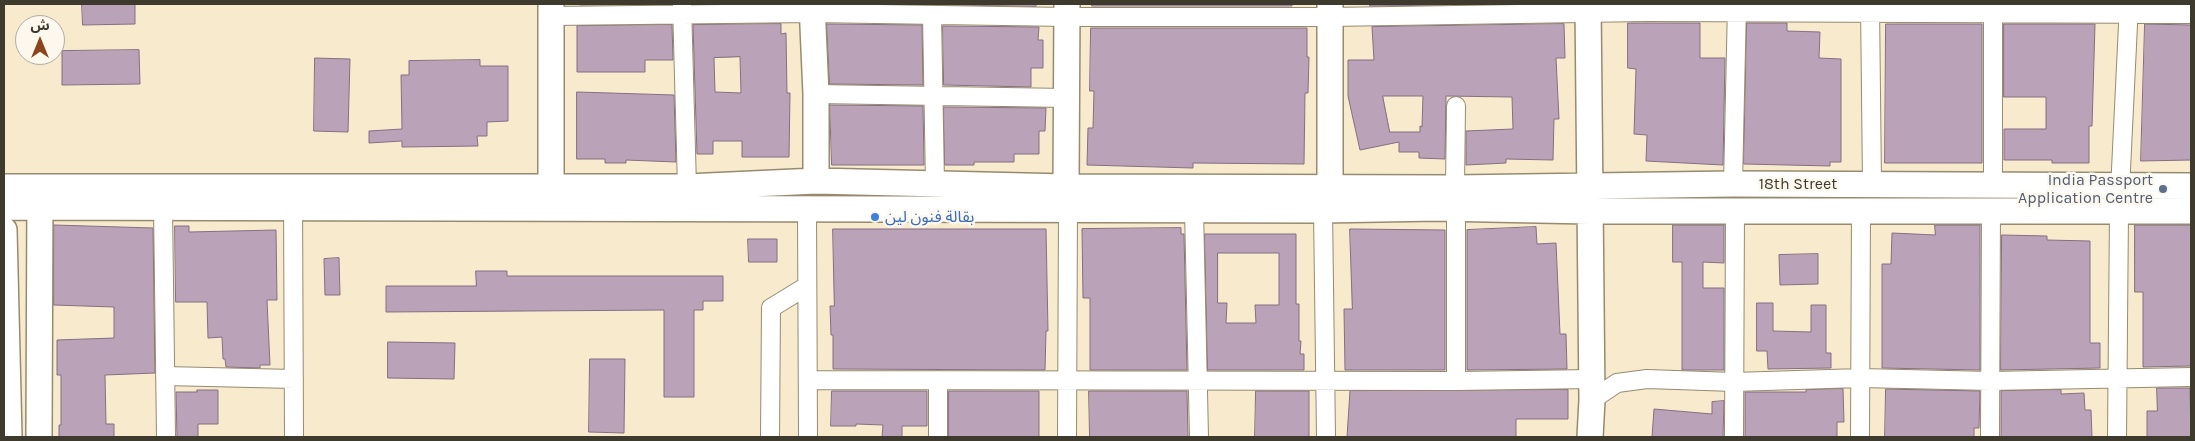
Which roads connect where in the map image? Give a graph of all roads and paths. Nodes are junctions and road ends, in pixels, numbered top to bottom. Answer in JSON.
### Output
{"nodes":[{"id":1,"x":812,"y":8,"type":"edge"},
{"id":2,"x":1737,"y":8,"type":"edge"},
{"id":3,"x":682,"y":9,"type":"edge"},
{"id":4,"x":1588,"y":9,"type":"edge"},
{"id":5,"x":1870,"y":9,"type":"edge"},
{"id":6,"x":1993,"y":9,"type":"edge"},
{"id":7,"x":2129,"y":9,"type":"edge"},
{"id":8,"x":551,"y":10,"type":"edge"},
{"id":9,"x":1067,"y":10,"type":"edge"},
{"id":10,"x":1197,"y":10,"type":"edge"},
{"id":11,"x":1330,"y":10,"type":"edge"},
{"id":12,"x":2191,"y":14,"type":"edge"},
{"id":13,"x":932,"y":15,"type":"junction"},
{"id":14,"x":816,"y":94,"type":"junction"},
{"id":15,"x":935,"y":96,"type":"junction"},
{"id":16,"x":1066,"y":98,"type":"junction"},
{"id":17,"x":1456,"y":106,"type":"dead end"},
{"id":18,"x":816,"y":181,"type":"junction"},
{"id":19,"x":935,"y":184,"type":"junction"},
{"id":20,"x":1733,"y":184,"type":"junction"},
{"id":21,"x":1872,"y":184,"type":"junction"},
{"id":22,"x":1993,"y":185,"type":"junction"},
{"id":23,"x":2120,"y":185,"type":"junction"},
{"id":24,"x":2191,"y":186,"type":"edge"},
{"id":25,"x":4,"y":187,"type":"edge"},
{"id":26,"x":551,"y":187,"type":"junction"},
{"id":27,"x":687,"y":187,"type":"junction"},
{"id":28,"x":1588,"y":187,"type":"junction"},
{"id":29,"x":40,"y":197,"type":"junction"},
{"id":30,"x":293,"y":198,"type":"junction"},
{"id":31,"x":1456,"y":198,"type":"junction"},
{"id":32,"x":1067,"y":199,"type":"junction"},
{"id":33,"x":1326,"y":199,"type":"junction"},
{"id":34,"x":4,"y":207,"type":"edge"},
{"id":35,"x":163,"y":207,"type":"junction"},
{"id":36,"x":806,"y":209,"type":"junction"},
{"id":37,"x":1194,"y":210,"type":"junction"},
{"id":38,"x":1991,"y":210,"type":"junction"},
{"id":39,"x":1735,"y":211,"type":"junction"},
{"id":40,"x":1861,"y":211,"type":"junction"},
{"id":41,"x":2119,"y":211,"type":"junction"},
{"id":42,"x":2191,"y":211,"type":"edge"},
{"id":43,"x":1589,"y":212,"type":"junction"},
{"id":44,"x":4,"y":230,"type":"edge"},
{"id":45,"x":807,"y":286,"type":"junction"},
{"id":46,"x":1860,"y":378,"type":"junction"},
{"id":47,"x":2119,"y":378,"type":"junction"},
{"id":48,"x":2191,"y":378,"type":"edge"},
{"id":49,"x":165,"y":379,"type":"junction"},
{"id":50,"x":808,"y":380,"type":"junction"},
{"id":51,"x":938,"y":380,"type":"junction"},
{"id":52,"x":1068,"y":380,"type":"junction"},
{"id":53,"x":1198,"y":380,"type":"junction"},
{"id":54,"x":1326,"y":380,"type":"junction"},
{"id":55,"x":1456,"y":380,"type":"junction"},
{"id":56,"x":6,"y":381,"type":"edge"},
{"id":57,"x":1991,"y":381,"type":"junction"},
{"id":58,"x":294,"y":382,"type":"junction"},
{"id":59,"x":1734,"y":382,"type":"junction"},
{"id":60,"x":1592,"y":389,"type":"junction"},
{"id":61,"x":9,"y":437,"type":"edge"},
{"id":62,"x":40,"y":437,"type":"edge"},
{"id":63,"x":166,"y":437,"type":"edge"},
{"id":64,"x":294,"y":437,"type":"edge"},
{"id":65,"x":770,"y":437,"type":"edge"},
{"id":66,"x":808,"y":437,"type":"edge"},
{"id":67,"x":938,"y":437,"type":"edge"},
{"id":68,"x":1067,"y":437,"type":"edge"},
{"id":69,"x":1199,"y":437,"type":"edge"},
{"id":70,"x":1326,"y":437,"type":"edge"},
{"id":71,"x":1590,"y":437,"type":"edge"},
{"id":72,"x":1734,"y":437,"type":"edge"},
{"id":73,"x":1860,"y":437,"type":"edge"},
{"id":74,"x":1990,"y":437,"type":"edge"},
{"id":75,"x":2117,"y":437,"type":"edge"}],
"edges":[{"from":1,"to":3,"type":"street"},
{"from":1,"to":13,"type":"street"},
{"from":1,"to":14,"type":"street"},
{"from":2,"to":4,"type":"street"},
{"from":2,"to":5,"type":"street"},
{"from":2,"to":20,"type":"street"},
{"from":3,"to":8,"type":"street"},
{"from":3,"to":27,"type":"street"},
{"from":4,"to":11,"type":"street"},
{"from":4,"to":28,"type":"street"},
{"from":5,"to":6,"type":"street"},
{"from":5,"to":21,"type":"street"},
{"from":6,"to":7,"type":"street"},
{"from":6,"to":22,"type":"street"},
{"from":7,"to":12,"type":"street"},
{"from":7,"to":23,"type":"street"},
{"from":8,"to":26,"type":"street"},
{"from":9,"to":10,"type":"street"},
{"from":9,"to":13,"type":"street"},
{"from":9,"to":16,"type":"street"},
{"from":10,"to":11,"type":"street"},
{"from":11,"to":33,"type":"street"},
{"from":13,"to":15,"type":"street"},
{"from":14,"to":15,"type":"street"},
{"from":14,"to":18,"type":"street"},
{"from":15,"to":16,"type":"street"},
{"from":15,"to":19,"type":"street"},
{"from":16,"to":32,"type":"street"},
{"from":17,"to":31,"type":"street"},
{"from":18,"to":19,"type":"street"},
{"from":18,"to":27,"type":"street"},
{"from":19,"to":32,"type":"street"},
{"from":20,"to":21,"type":"street","name":"18th Street"},
{"from":20,"to":28,"type":"street","name":"18th Street"},
{"from":21,"to":22,"type":"street","name":"18th Street"},
{"from":22,"to":23,"type":"street","name":"18th Street"},
{"from":23,"to":24,"type":"street","name":"18th Street"},
{"from":23,"to":41,"type":"street"},
{"from":25,"to":29,"type":"street"},
{"from":26,"to":27,"type":"street"},
{"from":26,"to":30,"type":"street"},
{"from":28,"to":31,"type":"street","name":"18th Street"},
{"from":28,"to":43,"type":"street"},
{"from":29,"to":30,"type":"street"},
{"from":29,"to":34,"type":"street"},
{"from":29,"to":35,"type":"street"},
{"from":29,"to":62,"type":"street"},
{"from":30,"to":35,"type":"street"},
{"from":30,"to":36,"type":"street"},
{"from":30,"to":58,"type":"street"},
{"from":31,"to":33,"type":"street"},
{"from":31,"to":43,"type":"street"},
{"from":31,"to":55,"type":"street"},
{"from":32,"to":33,"type":"street"},
{"from":32,"to":36,"type":"street"},
{"from":32,"to":37,"type":"street"},
{"from":32,"to":52,"type":"street"},
{"from":33,"to":37,"type":"street"},
{"from":33,"to":54,"type":"street"},
{"from":35,"to":49,"type":"street"},
{"from":36,"to":45,"type":"street"},
{"from":37,"to":53,"type":"street"},
{"from":38,"to":40,"type":"street"},
{"from":38,"to":41,"type":"street"},
{"from":38,"to":57,"type":"street"},
{"from":39,"to":40,"type":"street"},
{"from":39,"to":43,"type":"street"},
{"from":39,"to":59,"type":"street"},
{"from":40,"to":46,"type":"street"},
{"from":41,"to":42,"type":"street"},
{"from":41,"to":47,"type":"street"},
{"from":43,"to":60,"type":"street"},
{"from":44,"to":56,"type":"street"},
{"from":45,"to":50,"type":"street"},
{"from":45,"to":65,"type":"street"},
{"from":46,"to":57,"type":"street"},
{"from":46,"to":59,"type":"street"},
{"from":46,"to":73,"type":"street"},
{"from":47,"to":48,"type":"street"},
{"from":47,"to":57,"type":"street"},
{"from":47,"to":75,"type":"street"},
{"from":49,"to":58,"type":"street"},
{"from":49,"to":63,"type":"street"},
{"from":50,"to":51,"type":"street"},
{"from":50,"to":66,"type":"street"},
{"from":51,"to":52,"type":"street"},
{"from":51,"to":67,"type":"street"},
{"from":52,"to":53,"type":"street"},
{"from":52,"to":68,"type":"street"},
{"from":53,"to":54,"type":"street"},
{"from":53,"to":69,"type":"street"},
{"from":54,"to":55,"type":"street"},
{"from":54,"to":70,"type":"street"},
{"from":55,"to":60,"type":"street"},
{"from":56,"to":61,"type":"street"},
{"from":57,"to":74,"type":"street"},
{"from":58,"to":64,"type":"street"},
{"from":59,"to":60,"type":"street"},
{"from":59,"to":72,"type":"street"},
{"from":60,"to":71,"type":"street"}]}
